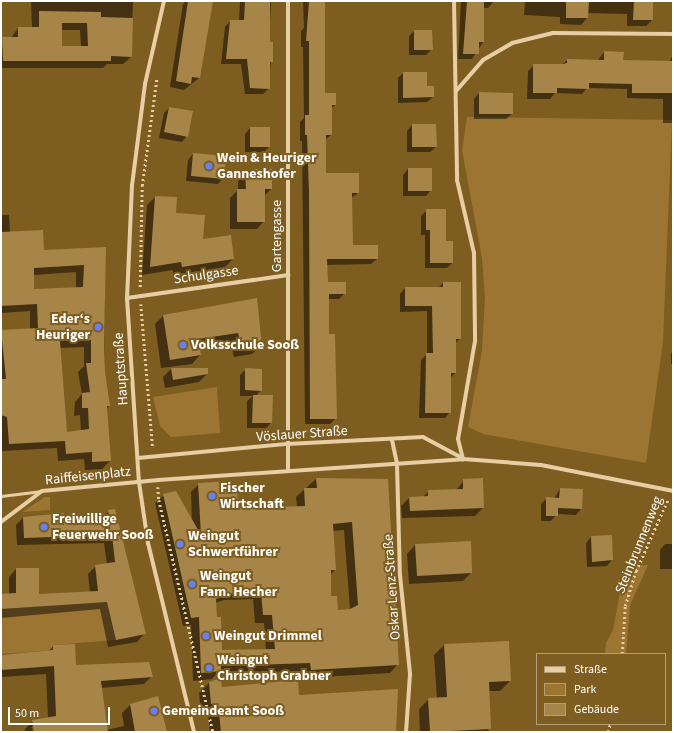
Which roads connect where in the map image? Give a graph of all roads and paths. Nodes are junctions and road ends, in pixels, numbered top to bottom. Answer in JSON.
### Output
{"nodes":[{"id":1,"x":164,"y":1,"type":"edge"},
{"id":2,"x":288,"y":1,"type":"edge"},
{"id":3,"x":454,"y":1,"type":"edge"},
{"id":4,"x":673,"y":34,"type":"edge"},
{"id":5,"x":158,"y":71,"type":"dead end"},
{"id":6,"x":456,"y":92,"type":"junction"},
{"id":7,"x":288,"y":275,"type":"junction"},
{"id":8,"x":141,"y":296,"type":"junction"},
{"id":9,"x":127,"y":298,"type":"junction"},
{"id":10,"x":392,"y":440,"type":"junction"},
{"id":11,"x":287,"y":444,"type":"junction"},
{"id":12,"x":155,"y":456,"type":"junction"},
{"id":13,"x":138,"y":458,"type":"junction"},
{"id":14,"x":462,"y":459,"type":"junction"},
{"id":15,"x":397,"y":464,"type":"junction"},
{"id":16,"x":288,"y":471,"type":"junction"},
{"id":17,"x":158,"y":480,"type":"junction"},
{"id":18,"x":139,"y":482,"type":"junction"},
{"id":19,"x":42,"y":490,"type":"junction"},
{"id":20,"x":672,"y":491,"type":"edge"},
{"id":21,"x":1,"y":496,"type":"edge"},
{"id":22,"x":1,"y":522,"type":"edge"},
{"id":23,"x":622,"y":653,"type":"edge"},
{"id":24,"x":194,"y":732,"type":"edge"},
{"id":25,"x":213,"y":732,"type":"edge"},
{"id":26,"x":406,"y":732,"type":"edge"}],
"edges":[{"from":1,"to":9,"type":"street","name":"Hauptstraße"},
{"from":2,"to":7,"type":"street","name":"Gartengasse"},
{"from":3,"to":6,"type":"street"},
{"from":4,"to":6,"type":"street"},
{"from":5,"to":8,"type":"path"},
{"from":6,"to":14,"type":"street"},
{"from":7,"to":8,"type":"street","name":"Schulgasse"},
{"from":7,"to":11,"type":"street","name":"Gartengasse"},
{"from":8,"to":9,"type":"street","name":"Schulgasse"},
{"from":8,"to":12,"type":"path"},
{"from":9,"to":13,"type":"street","name":"Hauptstraße"},
{"from":10,"to":11,"type":"street","name":"Vöslauer Straße"},
{"from":10,"to":14,"type":"street","name":"Vöslauer Straße"},
{"from":10,"to":15,"type":"street","name":"Oskar Lenz-Straße"},
{"from":11,"to":12,"type":"street","name":"Vöslauer Straße"},
{"from":11,"to":16,"type":"street","name":"Gartengasse"},
{"from":12,"to":13,"type":"street","name":"Vöslauer Straße"},
{"from":13,"to":18,"type":"street","name":"Hauptstraße"},
{"from":14,"to":15,"type":"street","name":"Vöslauer Straße"},
{"from":14,"to":20,"type":"street","name":"Vöslauer Straße"},
{"from":15,"to":16,"type":"street","name":"Vöslauer Straße"},
{"from":15,"to":26,"type":"street","name":"Oskar Lenz-Straße"},
{"from":16,"to":17,"type":"street","name":"Vöslauer Straße"},
{"from":17,"to":18,"type":"street","name":"Vöslauer Straße"},
{"from":17,"to":25,"type":"path"},
{"from":18,"to":19,"type":"street","name":"Raiffeisenplatz"},
{"from":18,"to":24,"type":"street","name":"Hauptstraße"},
{"from":19,"to":21,"type":"lane"},
{"from":19,"to":22,"type":"street","name":"Raiffeisenplatz"},
{"from":20,"to":23,"type":"path","name":"Steinbrunnenweg"}]}
